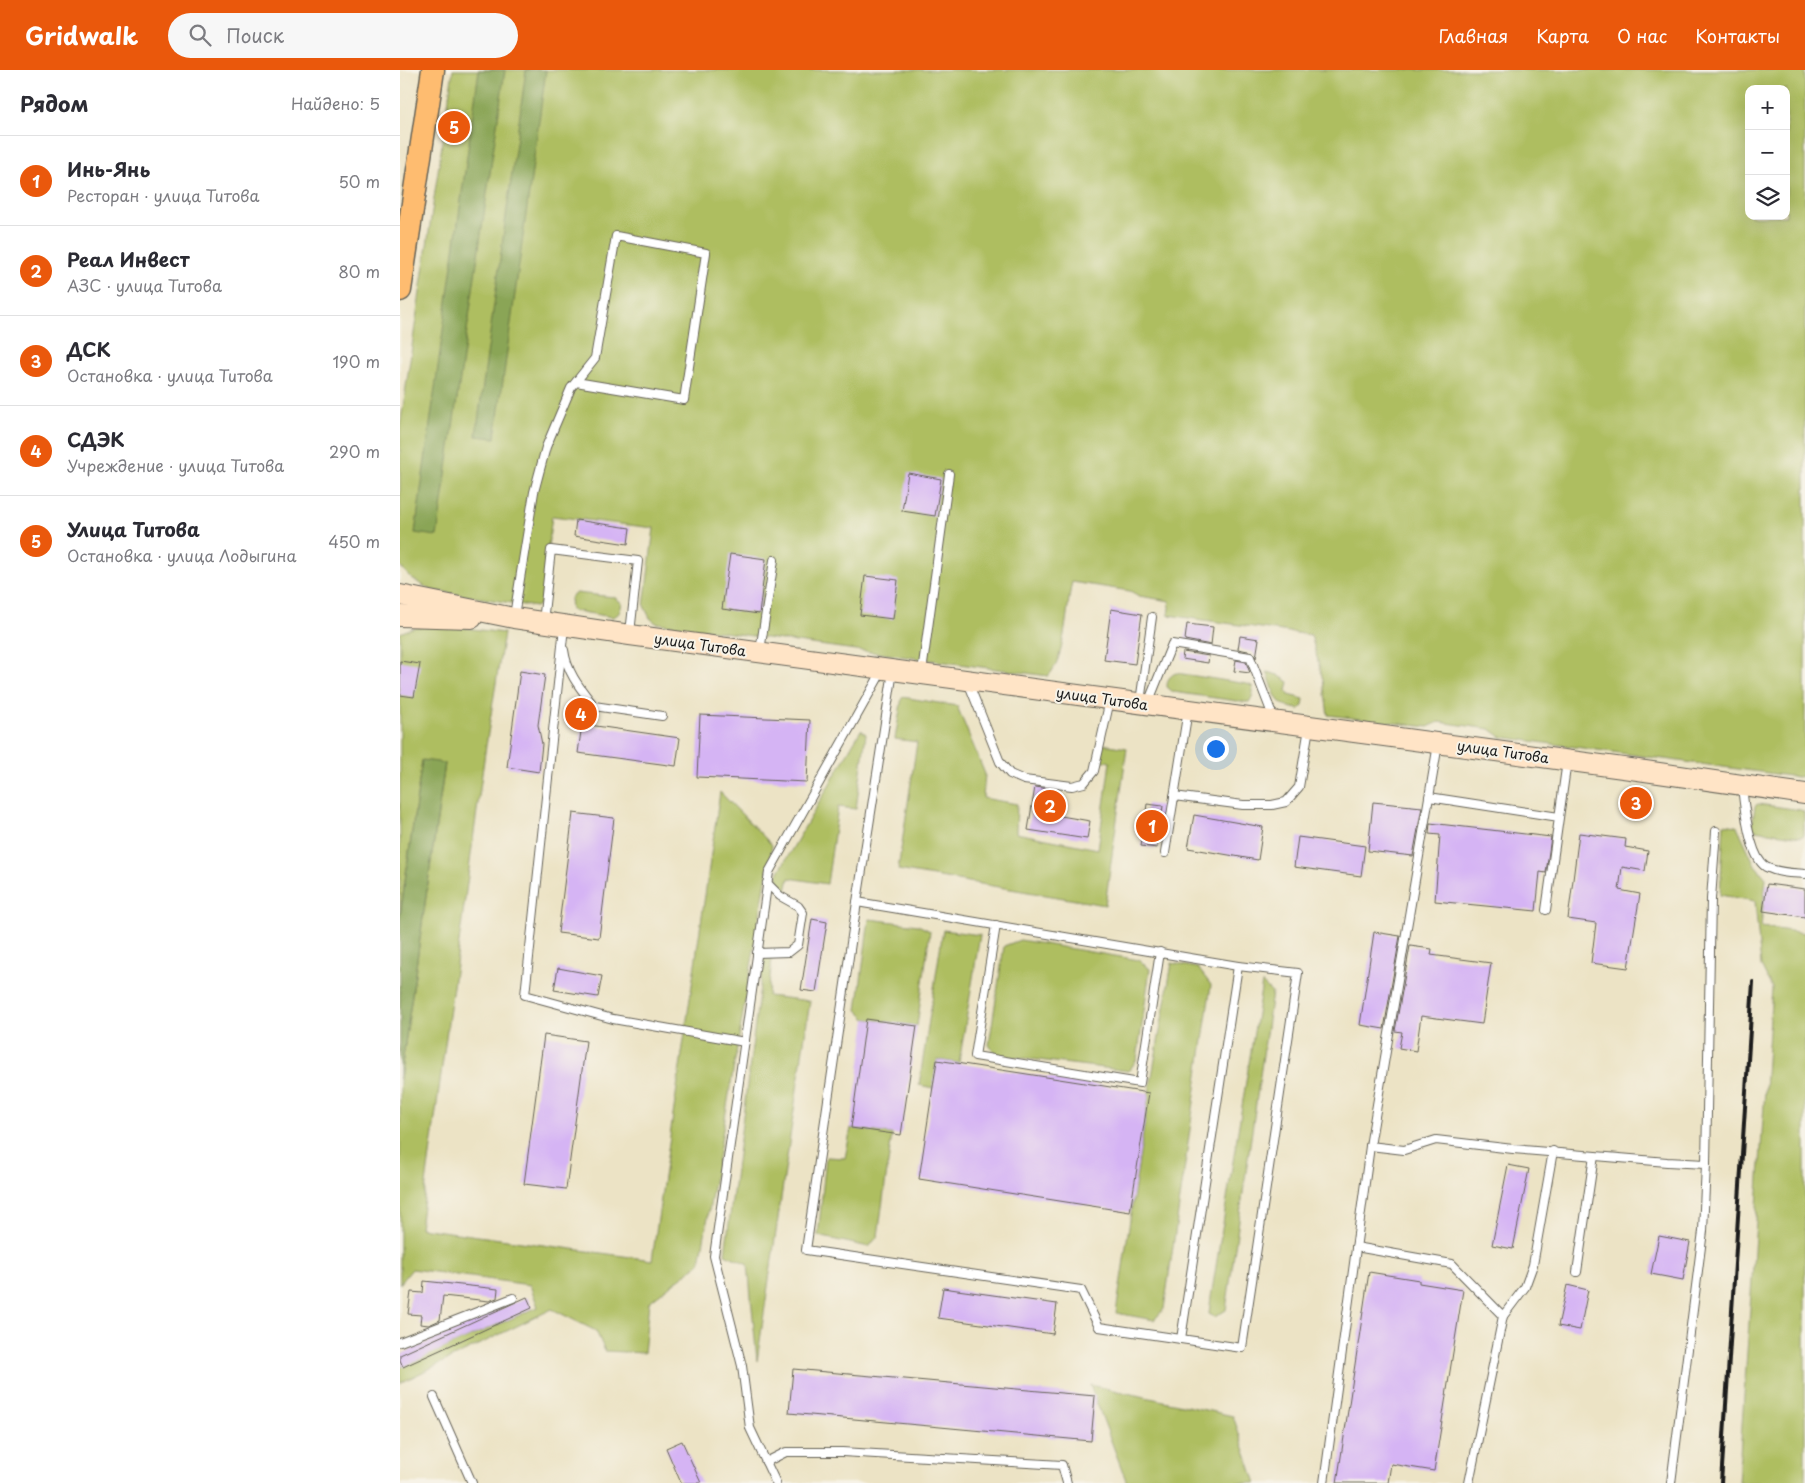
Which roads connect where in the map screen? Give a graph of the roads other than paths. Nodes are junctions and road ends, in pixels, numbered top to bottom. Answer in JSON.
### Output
{"nodes":[{"id":1,"x":433,"y":70,"type":"edge"},
{"id":2,"x":400,"y":290,"type":"edge"},
{"id":3,"x":576,"y":382,"type":"junction"},
{"id":4,"x":949,"y":474,"type":"dead end"},
{"id":5,"x":774,"y":560,"type":"dead end"},
{"id":6,"x":400,"y":585,"type":"edge"},
{"id":7,"x":408,"y":596,"type":"edge"},
{"id":8,"x":1152,"y":617,"type":"dead end"},
{"id":9,"x":404,"y":618,"type":"edge"},
{"id":10,"x":514,"y":618,"type":"junction"},
{"id":11,"x":543,"y":622,"type":"junction"},
{"id":12,"x":563,"y":632,"type":"junction"},
{"id":13,"x":630,"y":635,"type":"junction"},
{"id":14,"x":760,"y":653,"type":"junction"},
{"id":15,"x":888,"y":670,"type":"junction"},
{"id":16,"x":922,"y":674,"type":"junction"},
{"id":17,"x":968,"y":681,"type":"junction"},
{"id":18,"x":1110,"y":700,"type":"junction"},
{"id":19,"x":1144,"y":704,"type":"junction"},
{"id":20,"x":1188,"y":710,"type":"junction"},
{"id":21,"x":662,"y":716,"type":"dead end"},
{"id":22,"x":1275,"y":721,"type":"junction"},
{"id":23,"x":1310,"y":726,"type":"junction"},
{"id":24,"x":1438,"y":744,"type":"junction"},
{"id":25,"x":1567,"y":761,"type":"junction"},
{"id":26,"x":1742,"y":786,"type":"junction"},
{"id":27,"x":1805,"y":794,"type":"edge"},
{"id":28,"x":1174,"y":796,"type":"junction"},
{"id":29,"x":1429,"y":797,"type":"junction"},
{"id":30,"x":1559,"y":817,"type":"junction"},
{"id":31,"x":1716,"y":832,"type":"dead end"},
{"id":32,"x":1165,"y":852,"type":"dead end"},
{"id":33,"x":1805,"y":874,"type":"edge"},
{"id":34,"x":767,"y":883,"type":"junction"},
{"id":35,"x":857,"y":902,"type":"junction"},
{"id":36,"x":1546,"y":910,"type":"dead end"},
{"id":37,"x":996,"y":925,"type":"junction"},
{"id":38,"x":1160,"y":952,"type":"junction"},
{"id":39,"x":757,"y":953,"type":"junction"},
{"id":40,"x":1238,"y":966,"type":"junction"},
{"id":41,"x":745,"y":1042,"type":"junction"},
{"id":42,"x":1370,"y":1146,"type":"junction"},
{"id":43,"x":1553,"y":1151,"type":"junction"},
{"id":44,"x":1594,"y":1156,"type":"junction"},
{"id":45,"x":1706,"y":1164,"type":"junction"},
{"id":46,"x":1356,"y":1247,"type":"junction"},
{"id":47,"x":1577,"y":1272,"type":"dead end"},
{"id":48,"x":513,"y":1298,"type":"dead end"},
{"id":49,"x":1503,"y":1316,"type":"junction"},
{"id":50,"x":1181,"y":1339,"type":"junction"},
{"id":51,"x":400,"y":1342,"type":"edge"},
{"id":52,"x":434,"y":1397,"type":"dead end"},
{"id":53,"x":766,"y":1462,"type":"junction"},
{"id":54,"x":472,"y":1483,"type":"edge"},
{"id":55,"x":776,"y":1483,"type":"edge"},
{"id":56,"x":1067,"y":1483,"type":"edge"},
{"id":57,"x":1324,"y":1483,"type":"edge"},
{"id":58,"x":1469,"y":1483,"type":"edge"},
{"id":59,"x":1671,"y":1483,"type":"edge"}],
"edges":[{"from":1,"to":2,"type":"main road"},
{"from":3,"to":3,"type":"lane"},
{"from":3,"to":10,"type":"lane"},
{"from":4,"to":16,"type":"lane"},
{"from":5,"to":14,"type":"lane"},
{"from":6,"to":7,"type":"main road"},
{"from":7,"to":10,"type":"main road","name":"улица Титова"},
{"from":8,"to":19,"type":"lane"},
{"from":9,"to":10,"type":"main road"},
{"from":10,"to":11,"type":"main road","name":"улица Титова"},
{"from":11,"to":12,"type":"main road","name":"улица Титова"},
{"from":11,"to":13,"type":"lane"},
{"from":12,"to":13,"type":"main road","name":"улица Титова"},
{"from":12,"to":21,"type":"lane"},
{"from":12,"to":41,"type":"lane"},
{"from":13,"to":14,"type":"main road","name":"улица Титова"},
{"from":14,"to":15,"type":"main road","name":"улица Титова"},
{"from":15,"to":16,"type":"main road","name":"улица Титова"},
{"from":15,"to":34,"type":"lane"},
{"from":15,"to":35,"type":"lane"},
{"from":16,"to":17,"type":"main road","name":"улица Титова"},
{"from":17,"to":18,"type":"main road","name":"улица Титова"},
{"from":17,"to":18,"type":"lane"},
{"from":18,"to":19,"type":"main road","name":"улица Титова"},
{"from":19,"to":20,"type":"main road","name":"улица Титова"},
{"from":19,"to":22,"type":"lane"},
{"from":20,"to":22,"type":"main road","name":"улица Титова"},
{"from":20,"to":28,"type":"lane"},
{"from":22,"to":23,"type":"main road","name":"улица Титова"},
{"from":23,"to":24,"type":"main road","name":"улица Титова"},
{"from":23,"to":28,"type":"lane"},
{"from":24,"to":25,"type":"main road","name":"улица Титова"},
{"from":24,"to":29,"type":"lane"},
{"from":25,"to":26,"type":"main road","name":"улица Титова"},
{"from":25,"to":30,"type":"lane"},
{"from":26,"to":27,"type":"main road","name":"улица Титова"},
{"from":26,"to":33,"type":"lane"},
{"from":28,"to":32,"type":"lane"},
{"from":29,"to":30,"type":"lane"},
{"from":29,"to":42,"type":"lane"},
{"from":30,"to":36,"type":"lane"},
{"from":31,"to":45,"type":"lane"},
{"from":34,"to":39,"type":"lane"},
{"from":34,"to":39,"type":"lane"},
{"from":35,"to":37,"type":"lane"},
{"from":35,"to":50,"type":"lane"},
{"from":37,"to":38,"type":"lane"},
{"from":37,"to":38,"type":"lane"},
{"from":38,"to":40,"type":"lane"},
{"from":39,"to":41,"type":"lane"},
{"from":40,"to":50,"type":"lane"},
{"from":40,"to":50,"type":"lane"},
{"from":41,"to":53,"type":"lane"},
{"from":42,"to":43,"type":"lane"},
{"from":42,"to":46,"type":"lane"},
{"from":43,"to":44,"type":"lane"},
{"from":43,"to":49,"type":"lane"},
{"from":44,"to":45,"type":"lane"},
{"from":44,"to":47,"type":"lane"},
{"from":45,"to":59,"type":"lane"},
{"from":46,"to":49,"type":"lane"},
{"from":46,"to":57,"type":"lane"},
{"from":48,"to":51,"type":"lane"},
{"from":49,"to":58,"type":"lane"},
{"from":52,"to":54,"type":"lane"},
{"from":53,"to":55,"type":"lane"},
{"from":53,"to":56,"type":"lane"}]}
